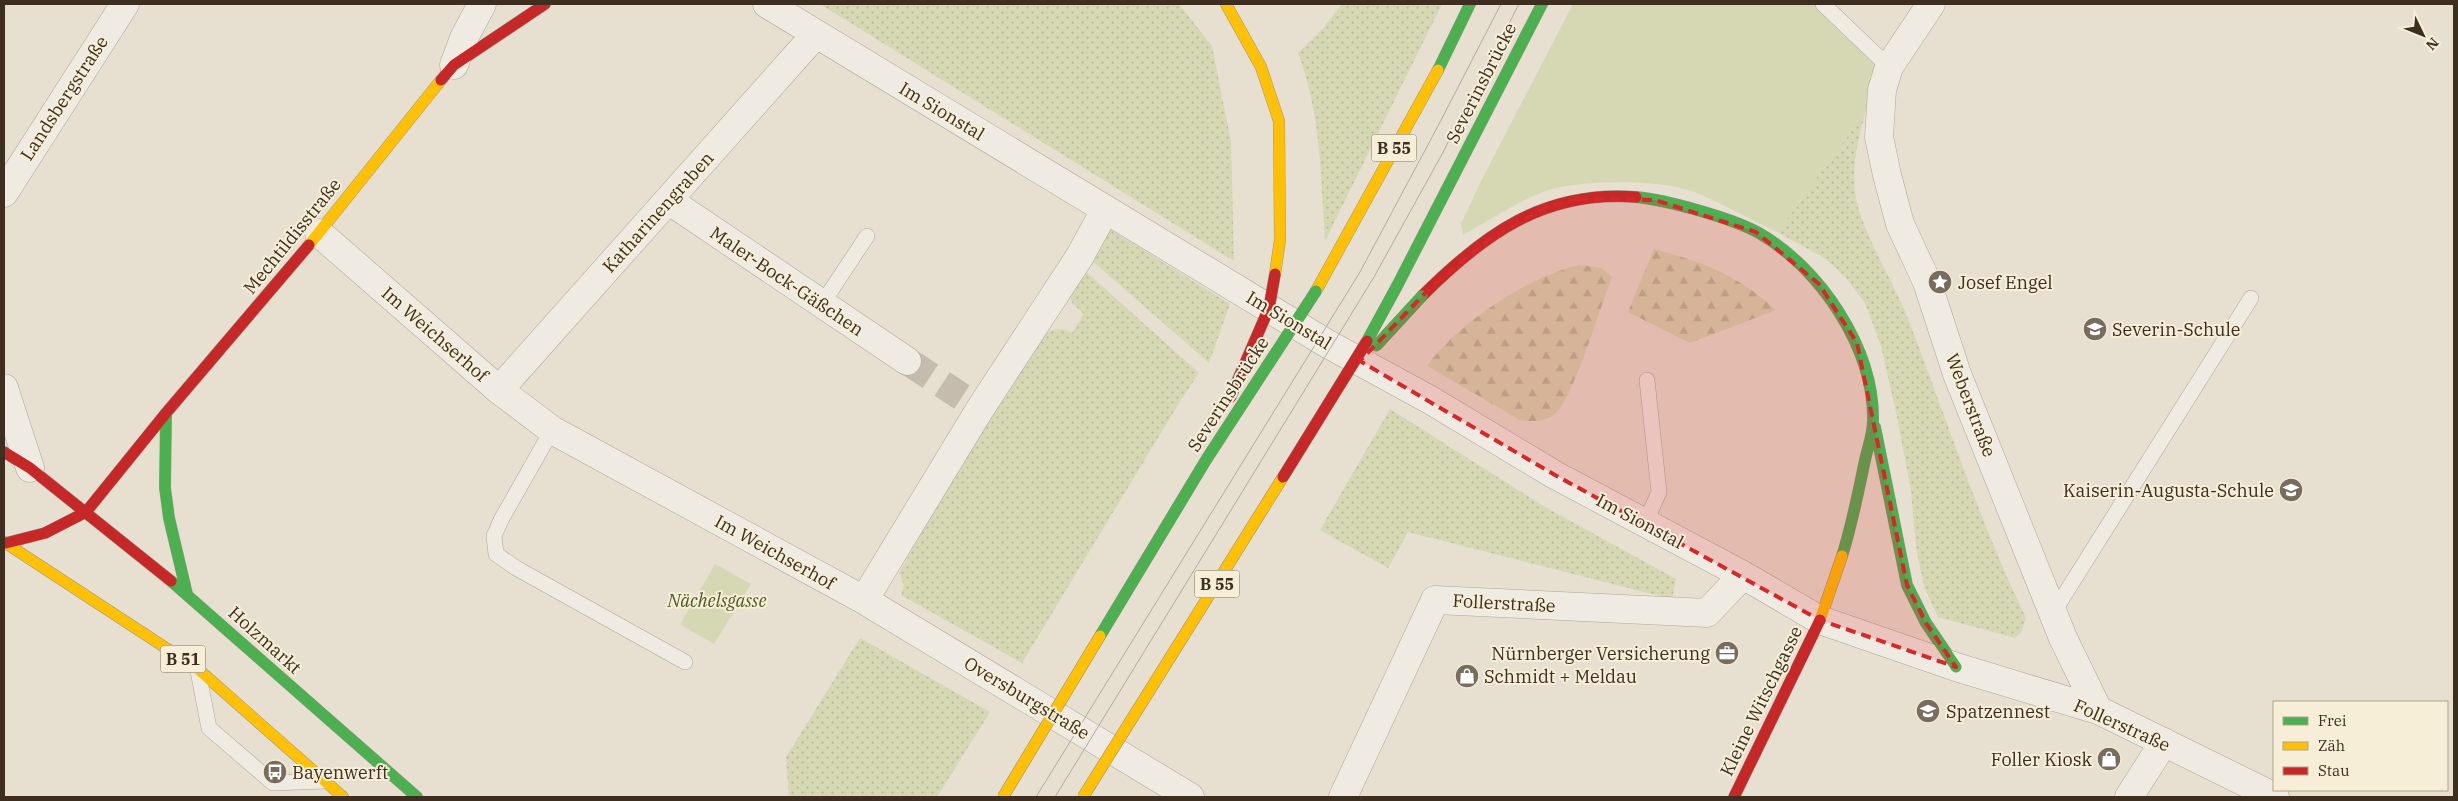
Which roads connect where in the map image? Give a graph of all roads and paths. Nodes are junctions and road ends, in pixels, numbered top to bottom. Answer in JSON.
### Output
{"nodes":[{"id":1,"x":125,"y":4,"type":"edge"},
{"id":2,"x":482,"y":4,"type":"edge"},
{"id":3,"x":545,"y":4,"type":"edge"},
{"id":4,"x":767,"y":4,"type":"edge"},
{"id":5,"x":1470,"y":4,"type":"edge"},
{"id":6,"x":1542,"y":4,"type":"edge"},
{"id":7,"x":1823,"y":4,"type":"edge"},
{"id":8,"x":1931,"y":4,"type":"edge"},
{"id":9,"x":1228,"y":5,"type":"edge"},
{"id":10,"x":816,"y":34,"type":"junction"},
{"id":11,"x":454,"y":65,"type":"junction"},
{"id":12,"x":1886,"y":78,"type":"junction"},
{"id":13,"x":4,"y":193,"type":"edge"},
{"id":14,"x":668,"y":200,"type":"junction"},
{"id":15,"x":1105,"y":210,"type":"junction"},
{"id":16,"x":320,"y":233,"type":"junction"},
{"id":17,"x":867,"y":236,"type":"dead end"},
{"id":18,"x":2251,"y":298,"type":"dead end"},
{"id":19,"x":822,"y":304,"type":"junction"},
{"id":20,"x":907,"y":361,"type":"tunnel mouth"},
{"id":21,"x":1350,"y":371,"type":"junction"},
{"id":22,"x":1647,"y":380,"type":"dead end"},
{"id":23,"x":4,"y":388,"type":"edge"},
{"id":24,"x":499,"y":390,"type":"junction"},
{"id":25,"x":166,"y":413,"type":"junction"},
{"id":26,"x":1873,"y":418,"type":"junction"},
{"id":27,"x":552,"y":430,"type":"junction"},
{"id":28,"x":4,"y":452,"type":"edge"},
{"id":29,"x":1206,"y":460,"type":"junction"},
{"id":30,"x":30,"y":468,"type":"junction"},
{"id":31,"x":86,"y":512,"type":"junction"},
{"id":32,"x":1645,"y":524,"type":"junction"},
{"id":33,"x":5,"y":542,"type":"edge"},
{"id":34,"x":1743,"y":576,"type":"junction"},
{"id":35,"x":187,"y":594,"type":"junction"},
{"id":36,"x":864,"y":600,"type":"junction"},
{"id":37,"x":2053,"y":613,"type":"junction"},
{"id":38,"x":1820,"y":620,"type":"junction"},
{"id":39,"x":685,"y":662,"type":"dead end"},
{"id":40,"x":1956,"y":668,"type":"junction"},
{"id":41,"x":198,"y":669,"type":"junction"},
{"id":42,"x":2098,"y":710,"type":"junction"},
{"id":43,"x":2164,"y":742,"type":"junction"},
{"id":44,"x":324,"y":780,"type":"junction"},
{"id":45,"x":343,"y":797,"type":"edge"},
{"id":46,"x":417,"y":797,"type":"edge"},
{"id":47,"x":1004,"y":797,"type":"edge"},
{"id":48,"x":1084,"y":797,"type":"edge"},
{"id":49,"x":1190,"y":797,"type":"edge"},
{"id":50,"x":1343,"y":797,"type":"edge"},
{"id":51,"x":1734,"y":797,"type":"edge"},
{"id":52,"x":2129,"y":797,"type":"edge"},
{"id":53,"x":2275,"y":797,"type":"edge"}],
"edges":[{"from":1,"to":13,"type":"street","name":"Landsbergstraße"},
{"from":2,"to":11,"type":"street"},
{"from":3,"to":11,"type":"main road","name":"Mechtildisstraße"},
{"from":4,"to":10,"type":"street","name":"Im Sionstal"},
{"from":5,"to":29,"type":"main road","name":"Severinsbrücke","number":"B 55","bridge":true},
{"from":6,"to":21,"type":"main road","name":"Severinsbrücke","number":"B 55","bridge":true},
{"from":7,"to":12,"type":"lane"},
{"from":8,"to":12,"type":"street"},
{"from":9,"to":29,"type":"main road","bridge":true},
{"from":10,"to":14,"type":"street","name":"Katharinengraben"},
{"from":10,"to":15,"type":"street","name":"Im Sionstal"},
{"from":11,"to":16,"type":"main road","name":"Mechtildisstraße"},
{"from":12,"to":37,"type":"street","name":"Weberstraße"},
{"from":14,"to":19,"type":"street","name":"Maler-Bock-Gäßchen"},
{"from":14,"to":24,"type":"street","name":"Katharinengraben"},
{"from":15,"to":32,"type":"street","name":"Im Sionstal"},
{"from":15,"to":36,"type":"street"},
{"from":16,"to":24,"type":"street","name":"Im Weichserhof"},
{"from":16,"to":25,"type":"main road","name":"Mechtildisstraße"},
{"from":17,"to":19,"type":"lane"},
{"from":18,"to":37,"type":"lane"},
{"from":19,"to":20,"type":"street","name":"Maler-Bock-Gäßchen"},
{"from":21,"to":26,"type":"main road","bridge":true},
{"from":21,"to":48,"type":"main road","name":"Severinsbrücke","number":"B 55","bridge":true},
{"from":22,"to":32,"type":"lane"},
{"from":23,"to":30,"type":"street"},
{"from":24,"to":27,"type":"street","name":"Im Weichserhof"},
{"from":25,"to":31,"type":"main road","name":"Mechtildisstraße"},
{"from":25,"to":35,"type":"main road"},
{"from":26,"to":38,"type":"main road","name":"Kleine Witschgasse"},
{"from":26,"to":40,"type":"main road"},
{"from":27,"to":36,"type":"street","name":"Im Weichserhof"},
{"from":27,"to":39,"type":"lane"},
{"from":28,"to":30,"type":"main road","number":"B 51"},
{"from":29,"to":47,"type":"main road","name":"Severinsbrücke","number":"B 55","bridge":true},
{"from":30,"to":31,"type":"main road","number":"B 51"},
{"from":31,"to":33,"type":"main road"},
{"from":31,"to":35,"type":"main road","name":"Holzmarkt","number":"B 51"},
{"from":32,"to":34,"type":"street","name":"Im Sionstal"},
{"from":33,"to":41,"type":"main road","number":"B 51"},
{"from":34,"to":38,"type":"street","name":"Im Sionstal"},
{"from":34,"to":50,"type":"street","name":"Follerstraße"},
{"from":35,"to":46,"type":"main road","name":"Holzmarkt","number":"B 51"},
{"from":36,"to":49,"type":"street","name":"Oversburgstraße"},
{"from":37,"to":42,"type":"street","name":"Weberstraße"},
{"from":38,"to":40,"type":"street","name":"Follerstraße"},
{"from":38,"to":51,"type":"main road","name":"Kleine Witschgasse"},
{"from":40,"to":42,"type":"street","name":"Follerstraße"},
{"from":41,"to":44,"type":"main road","number":"B 51"},
{"from":41,"to":44,"type":"lane"},
{"from":42,"to":43,"type":"street","name":"Follerstraße"},
{"from":43,"to":52,"type":"street"},
{"from":43,"to":53,"type":"street","name":"Follerstraße"},
{"from":44,"to":45,"type":"main road","number":"B 51"}]}
